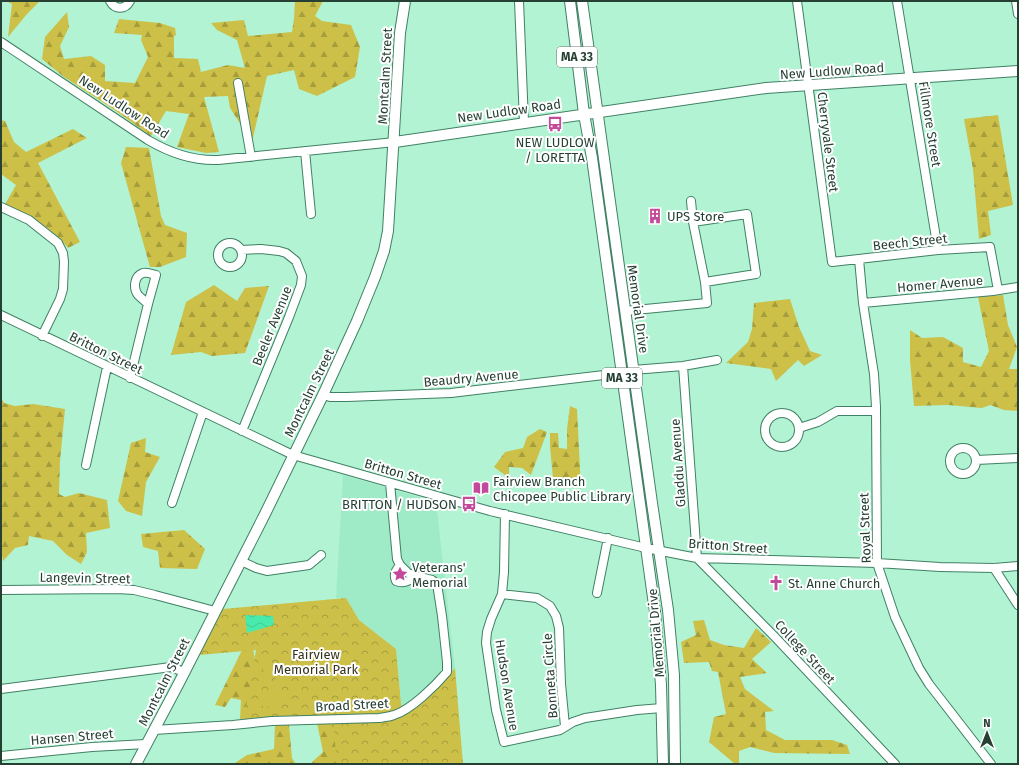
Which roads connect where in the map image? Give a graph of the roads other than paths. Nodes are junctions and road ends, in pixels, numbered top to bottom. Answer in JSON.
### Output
{"nodes":[{"id":1,"x":110,"y":1,"type":"edge"},
{"id":2,"x":130,"y":1,"type":"edge"},
{"id":3,"x":519,"y":1,"type":"edge"},
{"id":4,"x":570,"y":1,"type":"edge"},
{"id":5,"x":582,"y":1,"type":"edge"},
{"id":6,"x":797,"y":1,"type":"edge"},
{"id":7,"x":897,"y":1,"type":"edge"},
{"id":8,"x":1016,"y":1,"type":"edge"},
{"id":9,"x":405,"y":2,"type":"edge"},
{"id":10,"x":1018,"y":14,"type":"edge"},
{"id":11,"x":1,"y":42,"type":"edge"},
{"id":12,"x":1018,"y":71,"type":"edge"},
{"id":13,"x":910,"y":79,"type":"junction"},
{"id":14,"x":238,"y":83,"type":"dead end"},
{"id":15,"x":808,"y":85,"type":"junction"},
{"id":16,"x":597,"y":112,"type":"junction"},
{"id":17,"x":584,"y":114,"type":"junction"},
{"id":18,"x":524,"y":122,"type":"junction"},
{"id":19,"x":395,"y":142,"type":"junction"},
{"id":20,"x":305,"y":151,"type":"junction"},
{"id":21,"x":251,"y":157,"type":"junction"},
{"id":22,"x":691,"y":201,"type":"dead end"},
{"id":23,"x":1,"y":207,"type":"edge"},
{"id":24,"x":311,"y":214,"type":"dead end"},
{"id":25,"x":693,"y":222,"type":"junction"},
{"id":26,"x":241,"y":250,"type":"dead end"},
{"id":27,"x":938,"y":250,"type":"junction"},
{"id":28,"x":859,"y":259,"type":"junction"},
{"id":29,"x":832,"y":262,"type":"joint"},
{"id":30,"x":705,"y":282,"type":"junction"},
{"id":31,"x":1018,"y":287,"type":"edge"},
{"id":32,"x":998,"y":290,"type":"junction"},
{"id":33,"x":864,"y":303,"type":"junction"},
{"id":34,"x":148,"y":304,"type":"dead end"},
{"id":35,"x":625,"y":311,"type":"junction"},
{"id":36,"x":1,"y":315,"type":"edge"},
{"id":37,"x":42,"y":336,"type":"junction"},
{"id":38,"x":717,"y":360,"type":"dead end"},
{"id":39,"x":683,"y":366,"type":"junction"},
{"id":40,"x":107,"y":367,"type":"junction"},
{"id":41,"x":633,"y":370,"type":"junction"},
{"id":42,"x":621,"y":373,"type":"junction"},
{"id":43,"x":130,"y":378,"type":"junction"},
{"id":44,"x":323,"y":395,"type":"junction"},
{"id":45,"x":876,"y":411,"type":"junction"},
{"id":46,"x":203,"y":412,"type":"junction"},
{"id":47,"x":799,"y":428,"type":"junction"},
{"id":48,"x":242,"y":431,"type":"junction"},
{"id":49,"x":293,"y":456,"type":"junction"},
{"id":50,"x":1018,"y":458,"type":"edge"},
{"id":51,"x":976,"y":460,"type":"dead end"},
{"id":52,"x":86,"y":465,"type":"dead end"},
{"id":53,"x":390,"y":483,"type":"junction"},
{"id":54,"x":172,"y":503,"type":"dead end"},
{"id":55,"x":505,"y":514,"type":"junction"},
{"id":56,"x":608,"y":538,"type":"junction"},
{"id":57,"x":646,"y":548,"type":"junction"},
{"id":58,"x":659,"y":550,"type":"junction"},
{"id":59,"x":321,"y":555,"type":"dead end"},
{"id":60,"x":697,"y":558,"type":"junction"},
{"id":61,"x":241,"y":561,"type":"junction"},
{"id":62,"x":877,"y":563,"type":"junction"},
{"id":63,"x":400,"y":565,"type":"junction"},
{"id":64,"x":1018,"y":566,"type":"edge"},
{"id":65,"x":994,"y":568,"type":"junction"},
{"id":66,"x":416,"y":576,"type":"junction"},
{"id":67,"x":1,"y":590,"type":"edge"},
{"id":68,"x":597,"y":593,"type":"dead end"},
{"id":69,"x":502,"y":594,"type":"junction"},
{"id":70,"x":1018,"y":605,"type":"edge"},
{"id":71,"x":215,"y":611,"type":"junction"},
{"id":72,"x":184,"y":672,"type":"junction"},
{"id":73,"x":1,"y":689,"type":"edge"},
{"id":74,"x":662,"y":708,"type":"junction"},
{"id":75,"x":565,"y":726,"type":"junction"},
{"id":76,"x":154,"y":730,"type":"junction"},
{"id":77,"x":146,"y":744,"type":"junction"},
{"id":78,"x":1,"y":756,"type":"edge"},
{"id":79,"x":136,"y":764,"type":"edge"},
{"id":80,"x":663,"y":764,"type":"edge"},
{"id":81,"x":675,"y":764,"type":"edge"},
{"id":82,"x":895,"y":764,"type":"edge"},
{"id":83,"x":991,"y":764,"type":"edge"}],
"edges":[{"from":1,"to":2,"type":"street"},
{"from":3,"to":18,"type":"street"},
{"from":4,"to":17,"type":"main road","name":"Memorial Drive","number":"MA 33"},
{"from":5,"to":16,"type":"main road","name":"Memorial Drive","number":"MA 33"},
{"from":6,"to":15,"type":"street","name":"Cherryvale Street"},
{"from":7,"to":13,"type":"street","name":"Fillmore Street"},
{"from":8,"to":10,"type":"street"},
{"from":9,"to":19,"type":"main road","name":"Montcalm Street"},
{"from":11,"to":21,"type":"street","name":"New Ludlow Road"},
{"from":12,"to":13,"type":"main road","name":"New Ludlow Road"},
{"from":13,"to":15,"type":"main road","name":"New Ludlow Road"},
{"from":13,"to":27,"type":"street","name":"Fillmore Street"},
{"from":14,"to":21,"type":"street"},
{"from":15,"to":16,"type":"main road","name":"New Ludlow Road"},
{"from":15,"to":29,"type":"street","name":"Cherryvale Street"},
{"from":16,"to":17,"type":"main road","name":"New Ludlow Road"},
{"from":16,"to":35,"type":"main road","name":"Memorial Drive","number":"MA 33"},
{"from":17,"to":18,"type":"main road","name":"New Ludlow Road"},
{"from":17,"to":42,"type":"main road","name":"Memorial Drive","number":"MA 33"},
{"from":18,"to":19,"type":"main road","name":"New Ludlow Road"},
{"from":19,"to":20,"type":"street","name":"New Ludlow Road"},
{"from":19,"to":44,"type":"main road","name":"Montcalm Street"},
{"from":20,"to":21,"type":"street","name":"New Ludlow Road"},
{"from":20,"to":24,"type":"street"},
{"from":22,"to":25,"type":"street"},
{"from":23,"to":37,"type":"street"},
{"from":25,"to":30,"type":"street"},
{"from":25,"to":30,"type":"street"},
{"from":26,"to":48,"type":"street","name":"Beeler Avenue"},
{"from":27,"to":28,"type":"street","name":"Beech Street"},
{"from":27,"to":32,"type":"street","name":"Beech Street"},
{"from":28,"to":29,"type":"street","name":"Beech Street"},
{"from":28,"to":33,"type":"street","name":"Royal Street"},
{"from":30,"to":35,"type":"street"},
{"from":31,"to":32,"type":"street","name":"Homer Avenue"},
{"from":32,"to":33,"type":"street","name":"Homer Avenue"},
{"from":33,"to":45,"type":"street","name":"Royal Street"},
{"from":34,"to":43,"type":"street"},
{"from":35,"to":41,"type":"main road","name":"Memorial Drive","number":"MA 33"},
{"from":36,"to":37,"type":"street","name":"Britton Street"},
{"from":37,"to":40,"type":"street","name":"Britton Street"},
{"from":38,"to":39,"type":"street"},
{"from":39,"to":41,"type":"street"},
{"from":39,"to":60,"type":"street","name":"Gladdu Avenue"},
{"from":40,"to":43,"type":"street","name":"Britton Street"},
{"from":40,"to":52,"type":"street"},
{"from":41,"to":58,"type":"main road","name":"Memorial Drive","number":"MA 33"},
{"from":42,"to":44,"type":"street","name":"Beaudry Avenue"},
{"from":42,"to":57,"type":"main road","name":"Memorial Drive","number":"MA 33"},
{"from":43,"to":46,"type":"street","name":"Britton Street"},
{"from":44,"to":49,"type":"main road","name":"Montcalm Street"},
{"from":45,"to":47,"type":"street"},
{"from":45,"to":62,"type":"street","name":"Royal Street"},
{"from":46,"to":48,"type":"street","name":"Britton Street"},
{"from":46,"to":54,"type":"street"},
{"from":47,"to":47,"type":"street"},
{"from":48,"to":49,"type":"street","name":"Britton Street"},
{"from":49,"to":53,"type":"street","name":"Britton Street"},
{"from":49,"to":61,"type":"main road","name":"Montcalm Street"},
{"from":50,"to":51,"type":"street"},
{"from":53,"to":55,"type":"street","name":"Britton Street"},
{"from":53,"to":63,"type":"street"},
{"from":55,"to":56,"type":"street","name":"Britton Street"},
{"from":55,"to":69,"type":"street","name":"Hudson Avenue"},
{"from":56,"to":57,"type":"street","name":"Britton Street"},
{"from":56,"to":68,"type":"street"},
{"from":57,"to":58,"type":"street","name":"Britton Street"},
{"from":57,"to":74,"type":"main road","name":"Memorial Drive","number":"MA 33"},
{"from":58,"to":60,"type":"street","name":"Britton Street"},
{"from":58,"to":81,"type":"main road","name":"Memorial Drive","number":"MA 33"},
{"from":59,"to":61,"type":"street"},
{"from":60,"to":62,"type":"street","name":"Britton Street"},
{"from":60,"to":82,"type":"street","name":"College Street"},
{"from":61,"to":71,"type":"main road","name":"Montcalm Street"},
{"from":62,"to":65,"type":"street","name":"Britton Street"},
{"from":62,"to":83,"type":"street","name":"Royal Street"},
{"from":63,"to":66,"type":"street"},
{"from":63,"to":66,"type":"street"},
{"from":64,"to":65,"type":"street","name":"Britton Street"},
{"from":65,"to":70,"type":"street"},
{"from":66,"to":76,"type":"street","name":"Broad Street"},
{"from":67,"to":71,"type":"street","name":"Langevin Street"},
{"from":69,"to":75,"type":"street","name":"Bonneta Circle"},
{"from":69,"to":75,"type":"street","name":"Hudson Avenue"},
{"from":71,"to":72,"type":"main road","name":"Montcalm Street"},
{"from":72,"to":73,"type":"street"},
{"from":72,"to":76,"type":"main road","name":"Montcalm Street"},
{"from":74,"to":75,"type":"street"},
{"from":74,"to":80,"type":"main road","name":"Memorial Drive","number":"MA 33"},
{"from":76,"to":77,"type":"main road","name":"Montcalm Street"},
{"from":77,"to":78,"type":"street","name":"Hansen Street"},
{"from":77,"to":79,"type":"main road","name":"Montcalm Street"}]}
